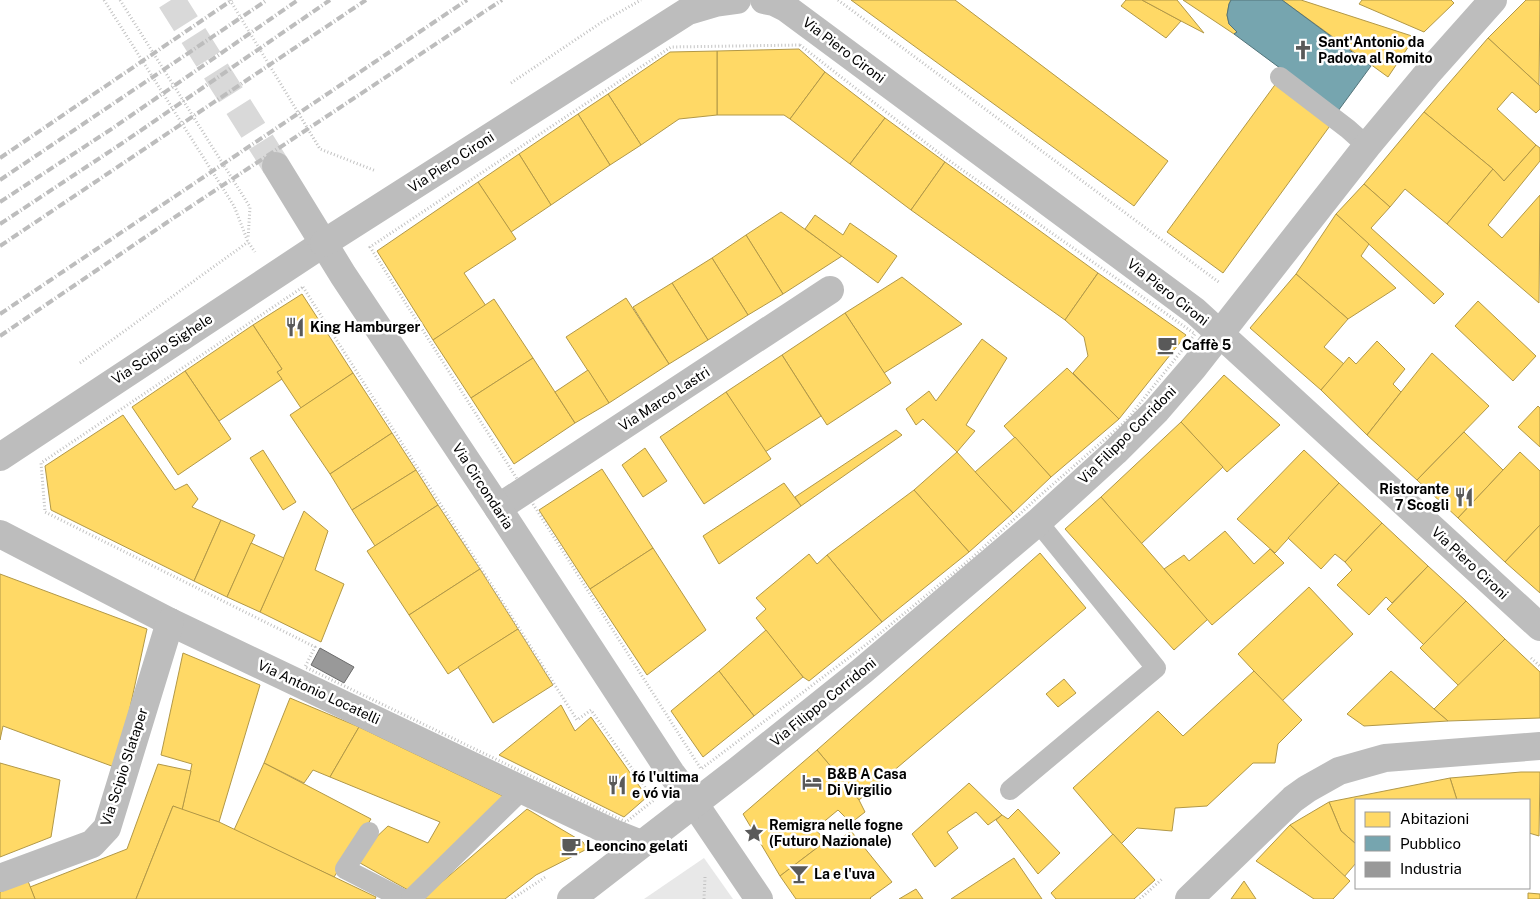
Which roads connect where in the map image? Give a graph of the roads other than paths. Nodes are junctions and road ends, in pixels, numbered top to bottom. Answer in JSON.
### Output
{"nodes":[{"id":1,"x":737,"y":0,"type":"edge"},
{"id":2,"x":764,"y":0,"type":"edge"},
{"id":3,"x":1493,"y":0,"type":"edge"},
{"id":4,"x":1280,"y":77,"type":"dead end"},
{"id":5,"x":1367,"y":146,"type":"junction"},
{"id":6,"x":276,"y":166,"type":"tunnel mouth"},
{"id":7,"x":324,"y":243,"type":"junction"},
{"id":8,"x":830,"y":290,"type":"dead end"},
{"id":9,"x":1208,"y":334,"type":"junction"},
{"id":10,"x":0,"y":457,"type":"edge"},
{"id":11,"x":498,"y":508,"type":"junction"},
{"id":12,"x":1038,"y":522,"type":"junction"},
{"id":13,"x":0,"y":534,"type":"edge"},
{"id":14,"x":170,"y":622,"type":"junction"},
{"id":15,"x":1540,"y":627,"type":"edge"},
{"id":16,"x":1540,"y":746,"type":"edge"},
{"id":17,"x":524,"y":789,"type":"junction"},
{"id":18,"x":1010,"y":790,"type":"dead end"},
{"id":19,"x":694,"y":804,"type":"junction"},
{"id":20,"x":369,"y":832,"type":"dead end"},
{"id":21,"x":641,"y":844,"type":"junction"},
{"id":22,"x":0,"y":878,"type":"edge"},
{"id":23,"x":403,"y":899,"type":"edge"},
{"id":24,"x":411,"y":899,"type":"edge"},
{"id":25,"x":571,"y":899,"type":"edge"},
{"id":26,"x":760,"y":899,"type":"edge"},
{"id":27,"x":1189,"y":899,"type":"edge"}],
"edges":[{"from":1,"to":7,"type":"street","name":"Via Piero Cironi"},
{"from":2,"to":9,"type":"street","name":"Via Piero Cironi"},
{"from":3,"to":5,"type":"street","name":"Via Filippo Corridoni"},
{"from":4,"to":5,"type":"lane"},
{"from":5,"to":9,"type":"street","name":"Via Filippo Corridoni"},
{"from":6,"to":7,"type":"street","name":"Via Circondaria"},
{"from":7,"to":10,"type":"street","name":"Via Scipio Sighele"},
{"from":7,"to":11,"type":"street","name":"Via Circondaria"},
{"from":8,"to":11,"type":"street","name":"Via Marco Lastri"},
{"from":9,"to":12,"type":"street","name":"Via Filippo Corridoni"},
{"from":9,"to":15,"type":"street","name":"Via Piero Cironi"},
{"from":11,"to":19,"type":"street","name":"Via Circondaria"},
{"from":12,"to":18,"type":"lane"},
{"from":12,"to":19,"type":"street","name":"Via Filippo Corridoni"},
{"from":13,"to":14,"type":"street","name":"Via Antonio Locatelli"},
{"from":14,"to":17,"type":"street","name":"Via Antonio Locatelli"},
{"from":14,"to":22,"type":"street","name":"Via Scipio Slataper"},
{"from":16,"to":27,"type":"street"},
{"from":17,"to":21,"type":"street","name":"Via Antonio Locatelli"},
{"from":17,"to":24,"type":"lane"},
{"from":19,"to":21,"type":"street","name":"Via Filippo Corridoni"},
{"from":19,"to":26,"type":"street","name":"Via Circondaria"},
{"from":20,"to":23,"type":"lane"},
{"from":21,"to":25,"type":"street","name":"Via Filippo Corridoni"}]}
